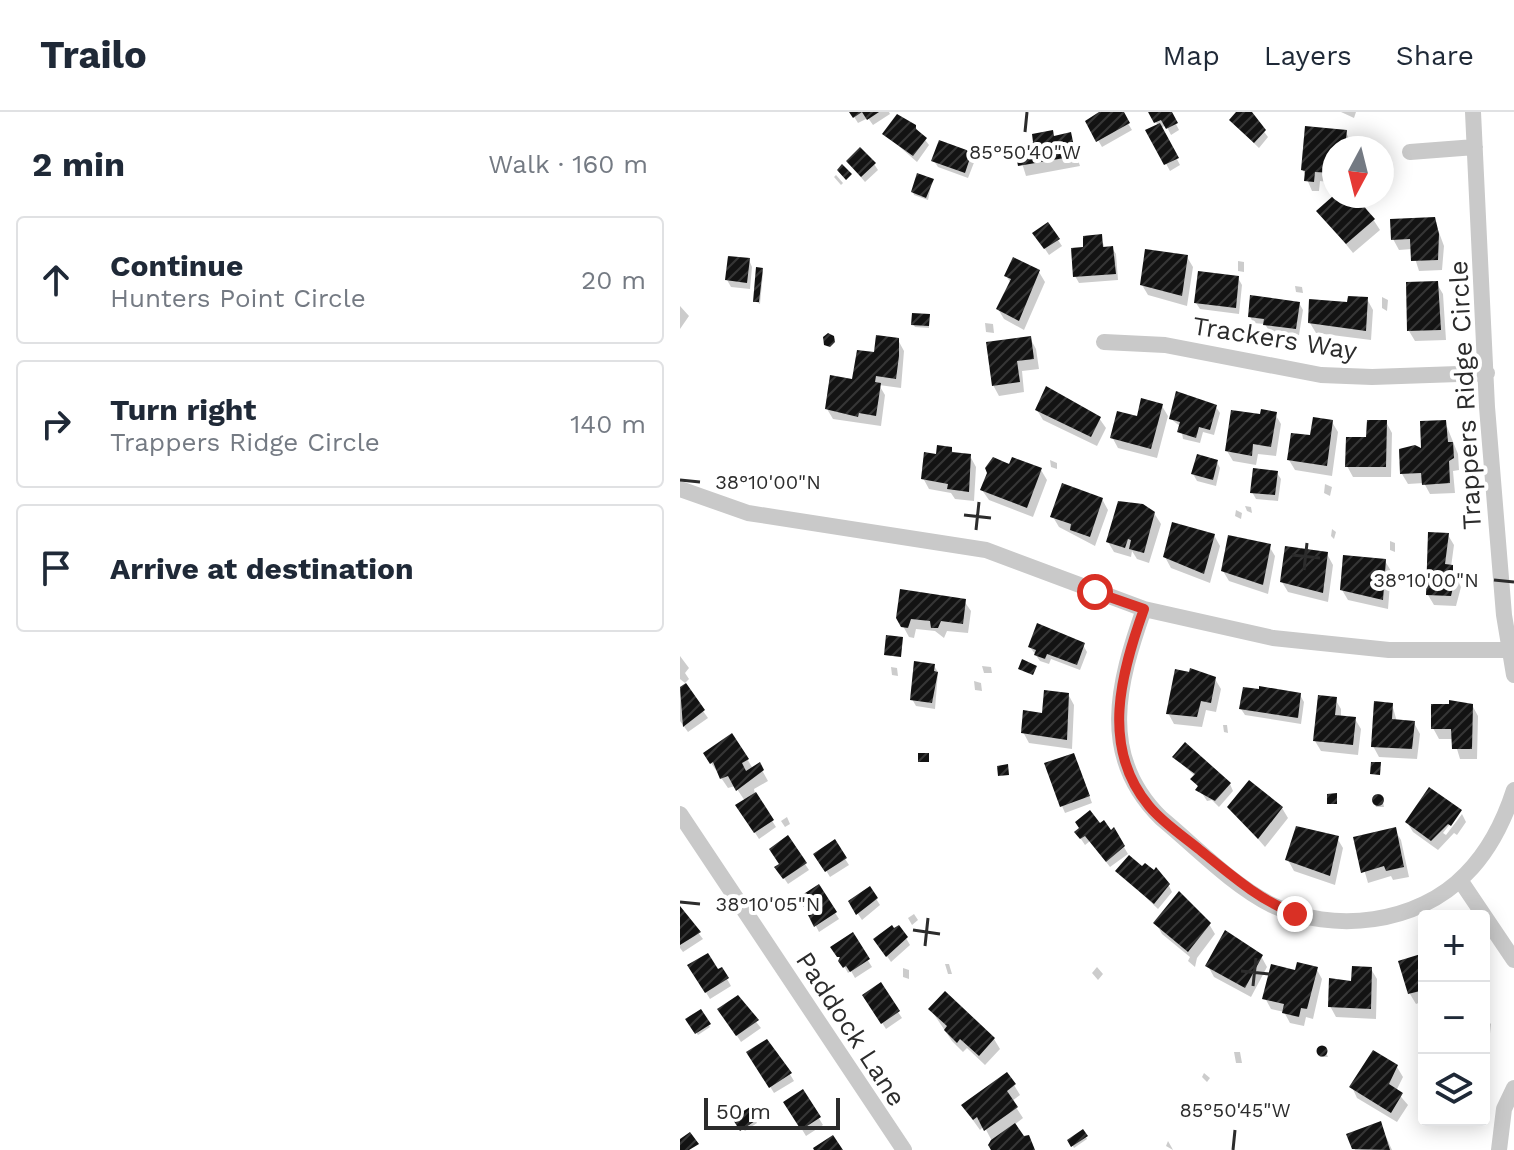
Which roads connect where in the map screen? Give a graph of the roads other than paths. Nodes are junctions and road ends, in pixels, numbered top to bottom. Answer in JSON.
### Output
{"nodes":[{"id":1,"x":1473,"y":112,"type":"edge"},
{"id":2,"x":1475,"y":147,"type":"junction"},
{"id":3,"x":1410,"y":152,"type":"dead end"},
{"id":4,"x":1104,"y":342,"type":"dead end"},
{"id":5,"x":1487,"y":373,"type":"junction"},
{"id":6,"x":680,"y":489,"type":"edge"},
{"id":7,"x":1144,"y":609,"type":"junction"},
{"id":8,"x":1512,"y":650,"type":"edge"},
{"id":9,"x":1514,"y":675,"type":"edge"},
{"id":10,"x":1514,"y":790,"type":"edge"},
{"id":11,"x":680,"y":814,"type":"edge"},
{"id":12,"x":1460,"y":880,"type":"junction"},
{"id":13,"x":1514,"y":960,"type":"edge"},
{"id":14,"x":1514,"y":1088,"type":"edge"},
{"id":15,"x":904,"y":1150,"type":"edge"},
{"id":16,"x":1499,"y":1150,"type":"edge"}],
"edges":[{"from":1,"to":2,"type":"street","name":"Trappers Ridge Circle"},
{"from":2,"to":3,"type":"street"},
{"from":2,"to":5,"type":"street","name":"Trappers Ridge Circle"},
{"from":4,"to":5,"type":"street","name":"Trackers Way"},
{"from":5,"to":8,"type":"street","name":"Trappers Ridge Circle"},
{"from":6,"to":7,"type":"street"},
{"from":7,"to":8,"type":"street"},
{"from":7,"to":12,"type":"street"},
{"from":8,"to":9,"type":"street","name":"Trappers Ridge Circle"},
{"from":10,"to":12,"type":"street"},
{"from":11,"to":15,"type":"street","name":"Paddock Lane"},
{"from":12,"to":13,"type":"street"},
{"from":14,"to":16,"type":"street"}]}
